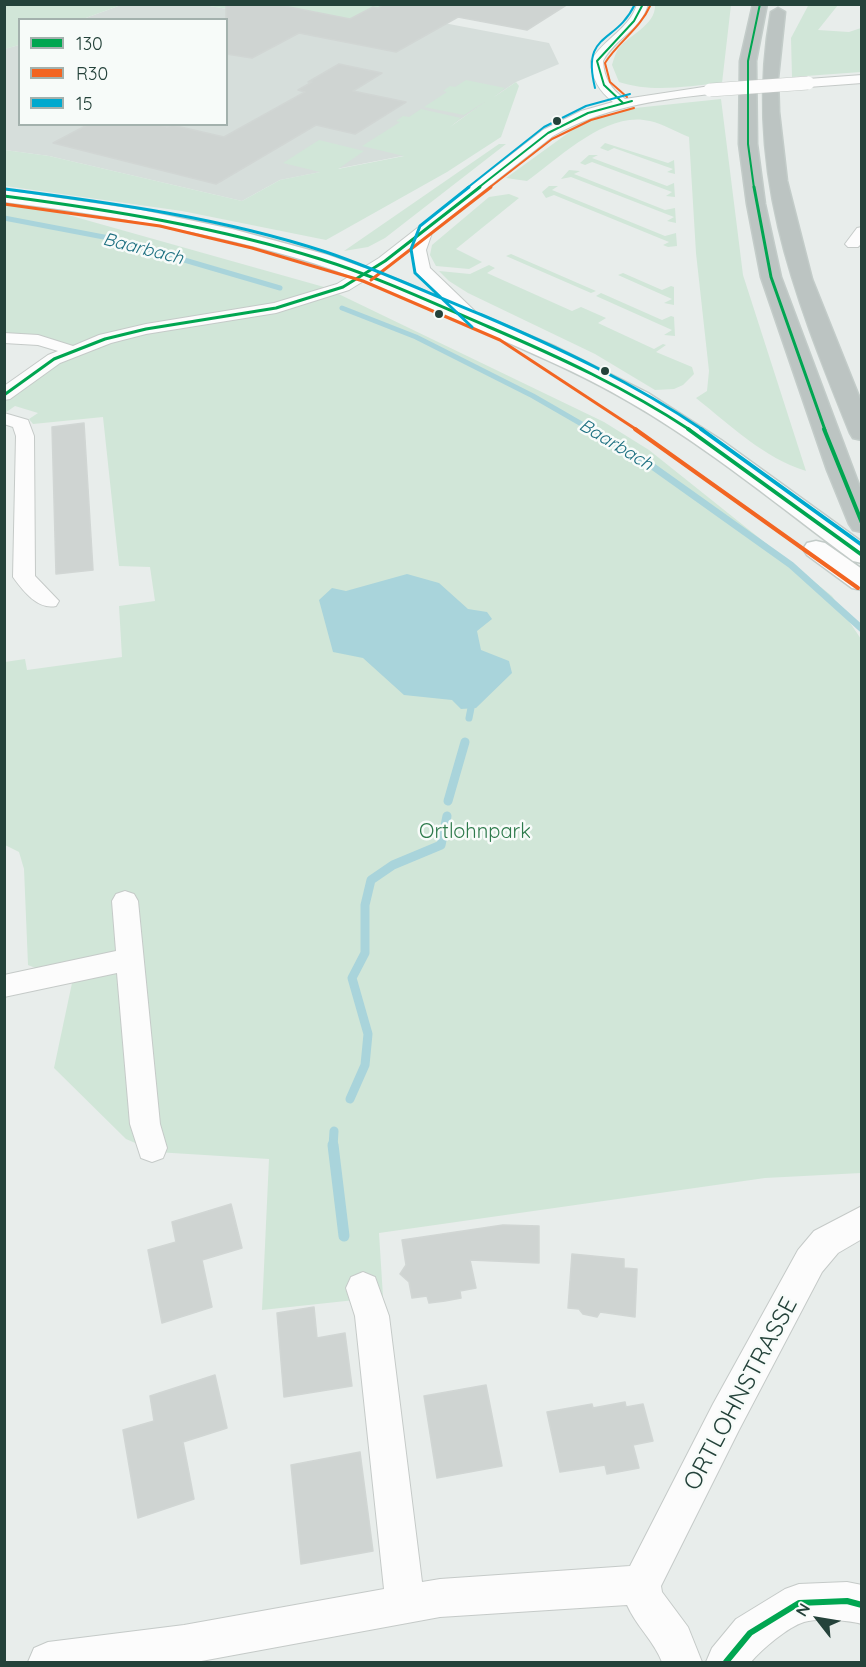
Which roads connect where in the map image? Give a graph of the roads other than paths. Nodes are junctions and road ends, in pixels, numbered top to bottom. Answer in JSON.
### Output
{"nodes":[{"id":1,"x":643,"y":4,"type":"edge"},
{"id":2,"x":760,"y":4,"type":"edge"},
{"id":3,"x":787,"y":7,"type":"edge"},
{"id":4,"x":861,"y":80,"type":"edge"},
{"id":5,"x":628,"y":102,"type":"junction"},
{"id":6,"x":4,"y":196,"type":"edge"},
{"id":7,"x":426,"y":230,"type":"junction"},
{"id":8,"x":366,"y":274,"type":"junction"},
{"id":9,"x":475,"y":321,"type":"junction"},
{"id":10,"x":504,"y":333,"type":"junction"},
{"id":11,"x":4,"y":338,"type":"edge"},
{"id":12,"x":70,"y":351,"type":"junction"},
{"id":13,"x":4,"y":395,"type":"edge"},
{"id":14,"x":4,"y":418,"type":"edge"},
{"id":15,"x":861,"y":433,"type":"edge"},
{"id":16,"x":861,"y":524,"type":"edge"},
{"id":17,"x":861,"y":555,"type":"edge"},
{"id":18,"x":861,"y":582,"type":"edge"},
{"id":19,"x":48,"y":601,"type":"dead end"},
{"id":20,"x":125,"y":901,"type":"dead end"},
{"id":21,"x":129,"y":959,"type":"junction"},
{"id":22,"x":4,"y":986,"type":"edge"},
{"id":23,"x":152,"y":1148,"type":"dead end"},
{"id":24,"x":861,"y":1221,"type":"edge"},
{"id":25,"x":363,"y":1288,"type":"dead end"},
{"id":26,"x":641,"y":1585,"type":"junction"},
{"id":27,"x":405,"y":1603,"type":"junction"},
{"id":28,"x":861,"y":1605,"type":"edge"},
{"id":29,"x":48,"y":1662,"type":"edge"},
{"id":30,"x":682,"y":1662,"type":"edge"},
{"id":31,"x":726,"y":1662,"type":"edge"}],
"edges":[{"from":1,"to":5,"type":"street"},
{"from":2,"to":16,"type":"highway"},
{"from":3,"to":15,"type":"highway"},
{"from":4,"to":5,"type":"street","bridge":true},
{"from":5,"to":7,"type":"street"},
{"from":6,"to":8,"type":"main road"},
{"from":7,"to":8,"type":"street"},
{"from":7,"to":9,"type":"street"},
{"from":8,"to":9,"type":"main road"},
{"from":8,"to":12,"type":"street"},
{"from":9,"to":10,"type":"main road"},
{"from":10,"to":17,"type":"main road"},
{"from":10,"to":18,"type":"main road"},
{"from":11,"to":12,"type":"street"},
{"from":12,"to":13,"type":"street"},
{"from":14,"to":19,"type":"street"},
{"from":20,"to":21,"type":"street"},
{"from":21,"to":22,"type":"street"},
{"from":21,"to":23,"type":"street"},
{"from":24,"to":26,"type":"street","name":"ORTLOHNSTRASSE"},
{"from":25,"to":27,"type":"street"},
{"from":26,"to":27,"type":"street"},
{"from":26,"to":30,"type":"street"},
{"from":27,"to":29,"type":"street"},
{"from":28,"to":31,"type":"street"}]}
